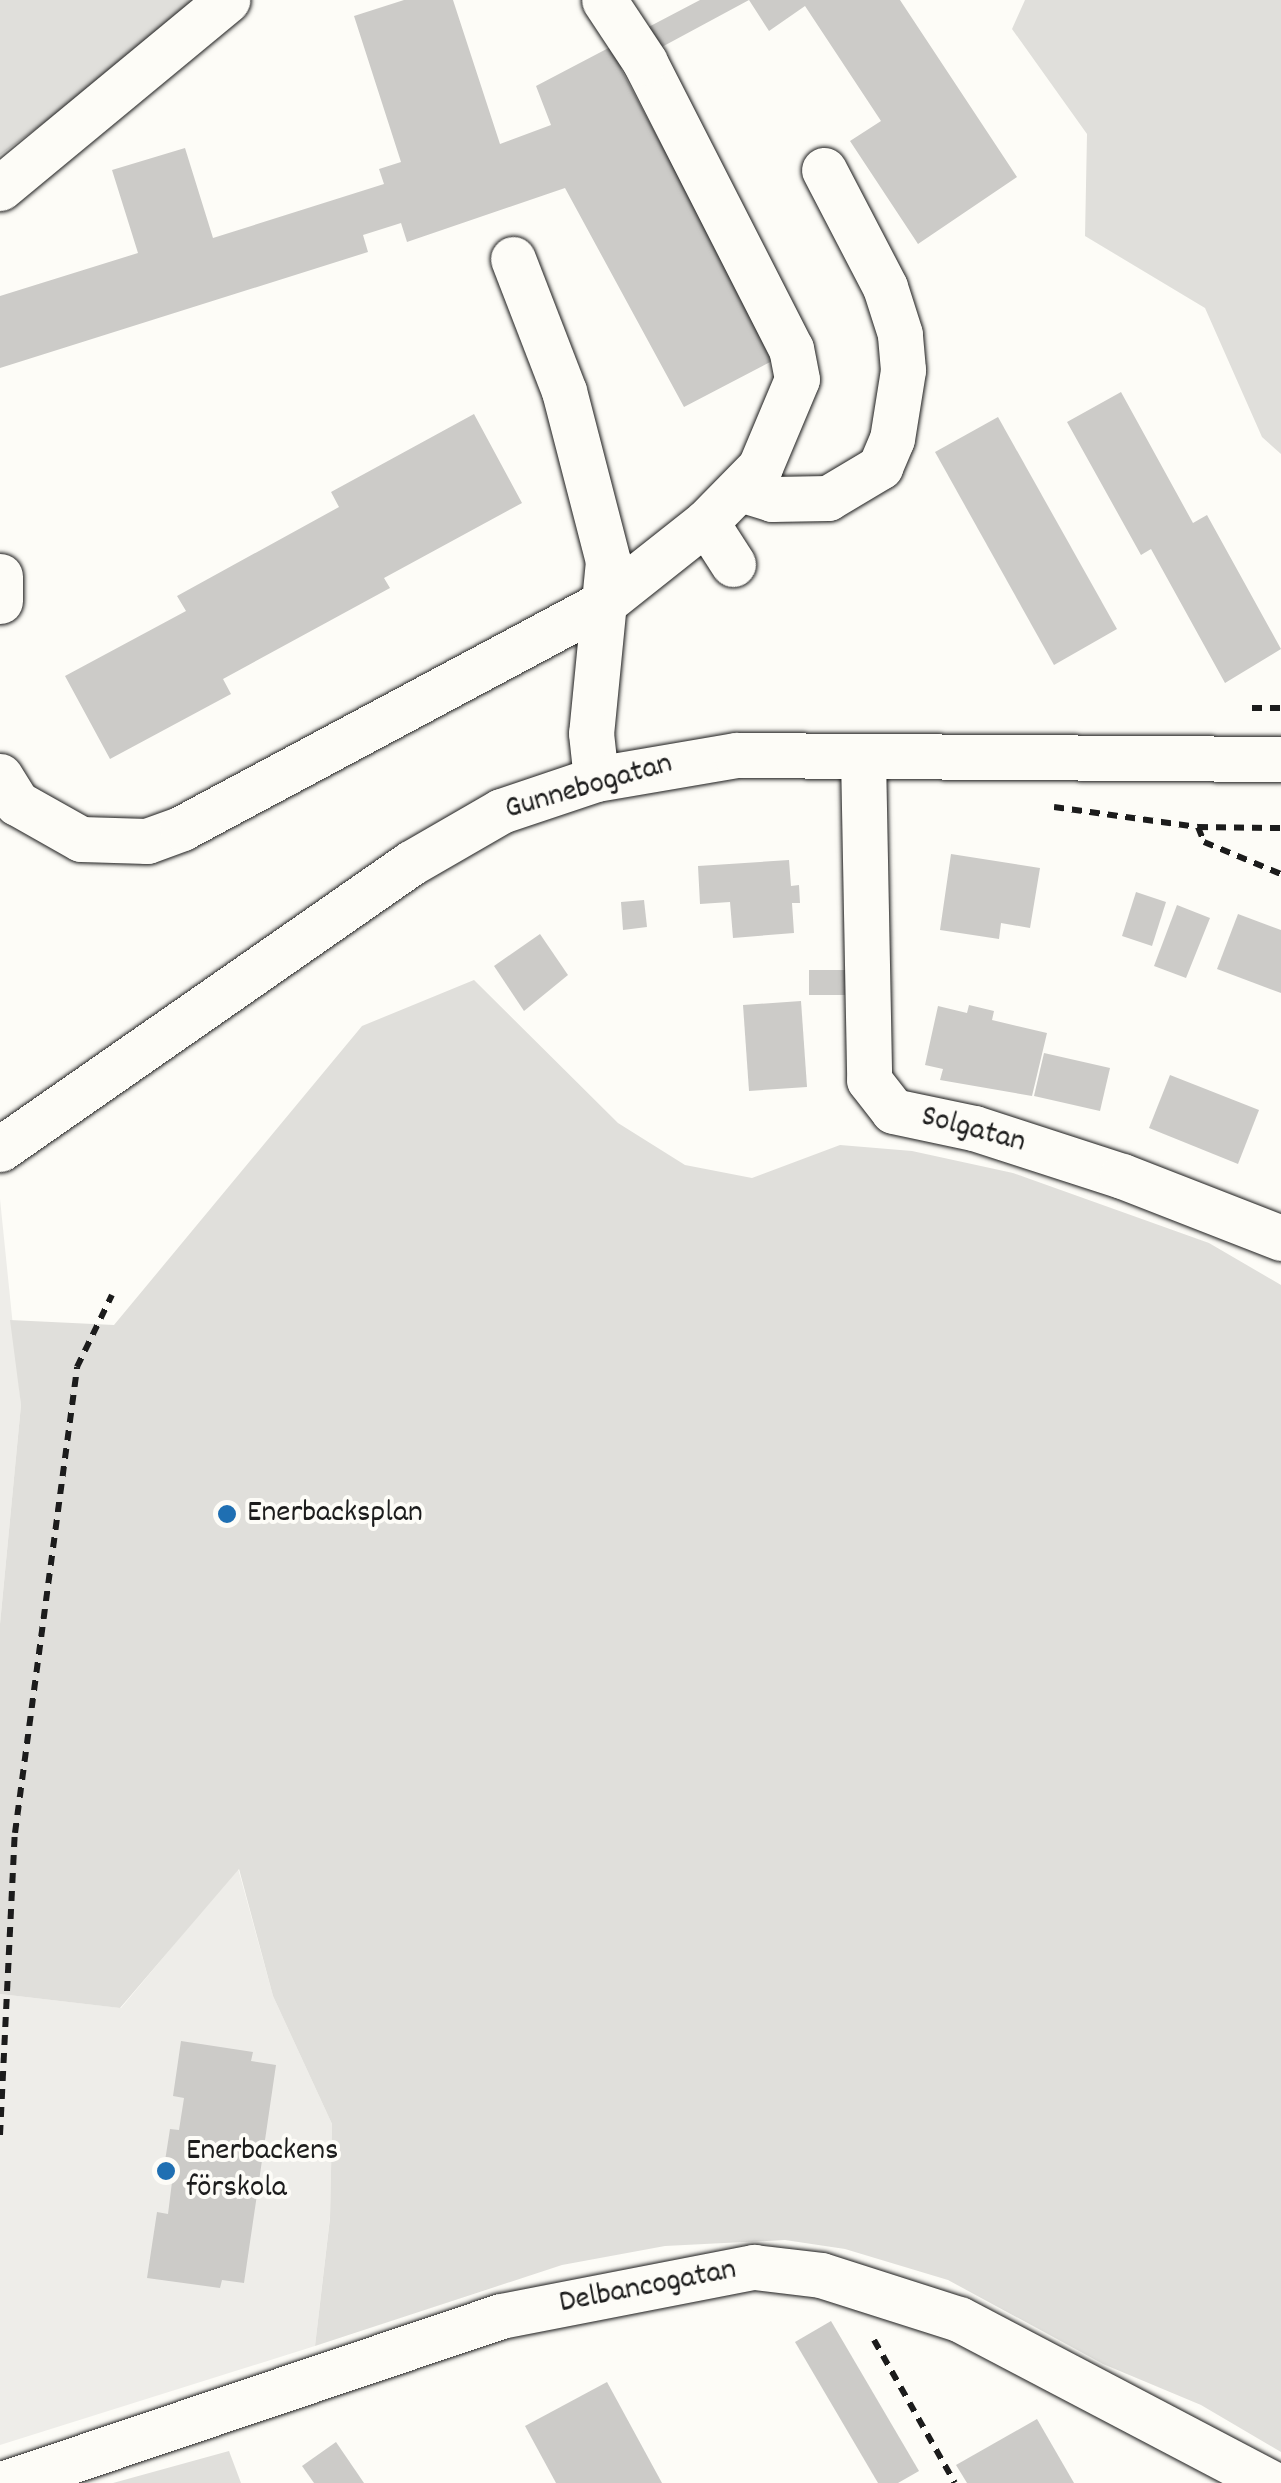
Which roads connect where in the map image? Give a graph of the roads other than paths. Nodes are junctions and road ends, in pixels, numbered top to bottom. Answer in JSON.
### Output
{"nodes":[{"id":1,"x":227,"y":0,"type":"edge"},
{"id":2,"x":604,"y":0,"type":"edge"},
{"id":3,"x":824,"y":170,"type":"dead end"},
{"id":4,"x":0,"y":188,"type":"edge"},
{"id":5,"x":513,"y":259,"type":"dead end"},
{"id":6,"x":740,"y":489,"type":"junction"},
{"id":7,"x":706,"y":522,"type":"junction"},
{"id":8,"x":733,"y":564,"type":"dead end"},
{"id":9,"x":0,"y":576,"type":"edge"},
{"id":10,"x":0,"y":601,"type":"edge"},
{"id":11,"x":605,"y":602,"type":"junction"},
{"id":12,"x":863,"y":756,"type":"junction"},
{"id":13,"x":1281,"y":759,"type":"edge"},
{"id":14,"x":0,"y":776,"type":"edge"},
{"id":15,"x":596,"y":780,"type":"junction"},
{"id":16,"x":0,"y":1149,"type":"edge"},
{"id":17,"x":1281,"y":1238,"type":"edge"},
{"id":18,"x":6,"y":2483,"type":"edge"},
{"id":19,"x":1272,"y":2483,"type":"edge"}],
"edges":[{"from":1,"to":4,"type":"street"},
{"from":2,"to":6,"type":"street"},
{"from":3,"to":6,"type":"street"},
{"from":5,"to":11,"type":"street"},
{"from":6,"to":7,"type":"street"},
{"from":7,"to":8,"type":"street"},
{"from":7,"to":11,"type":"street"},
{"from":9,"to":10,"type":"street"},
{"from":11,"to":14,"type":"street"},
{"from":11,"to":15,"type":"street"},
{"from":12,"to":13,"type":"street","name":"Gunnebogatan"},
{"from":12,"to":15,"type":"street","name":"Gunnebogatan"},
{"from":12,"to":17,"type":"street","name":"Solgatan"},
{"from":15,"to":16,"type":"street","name":"Gunnebogatan"},
{"from":18,"to":19,"type":"street","name":"Delbancogatan"}]}
